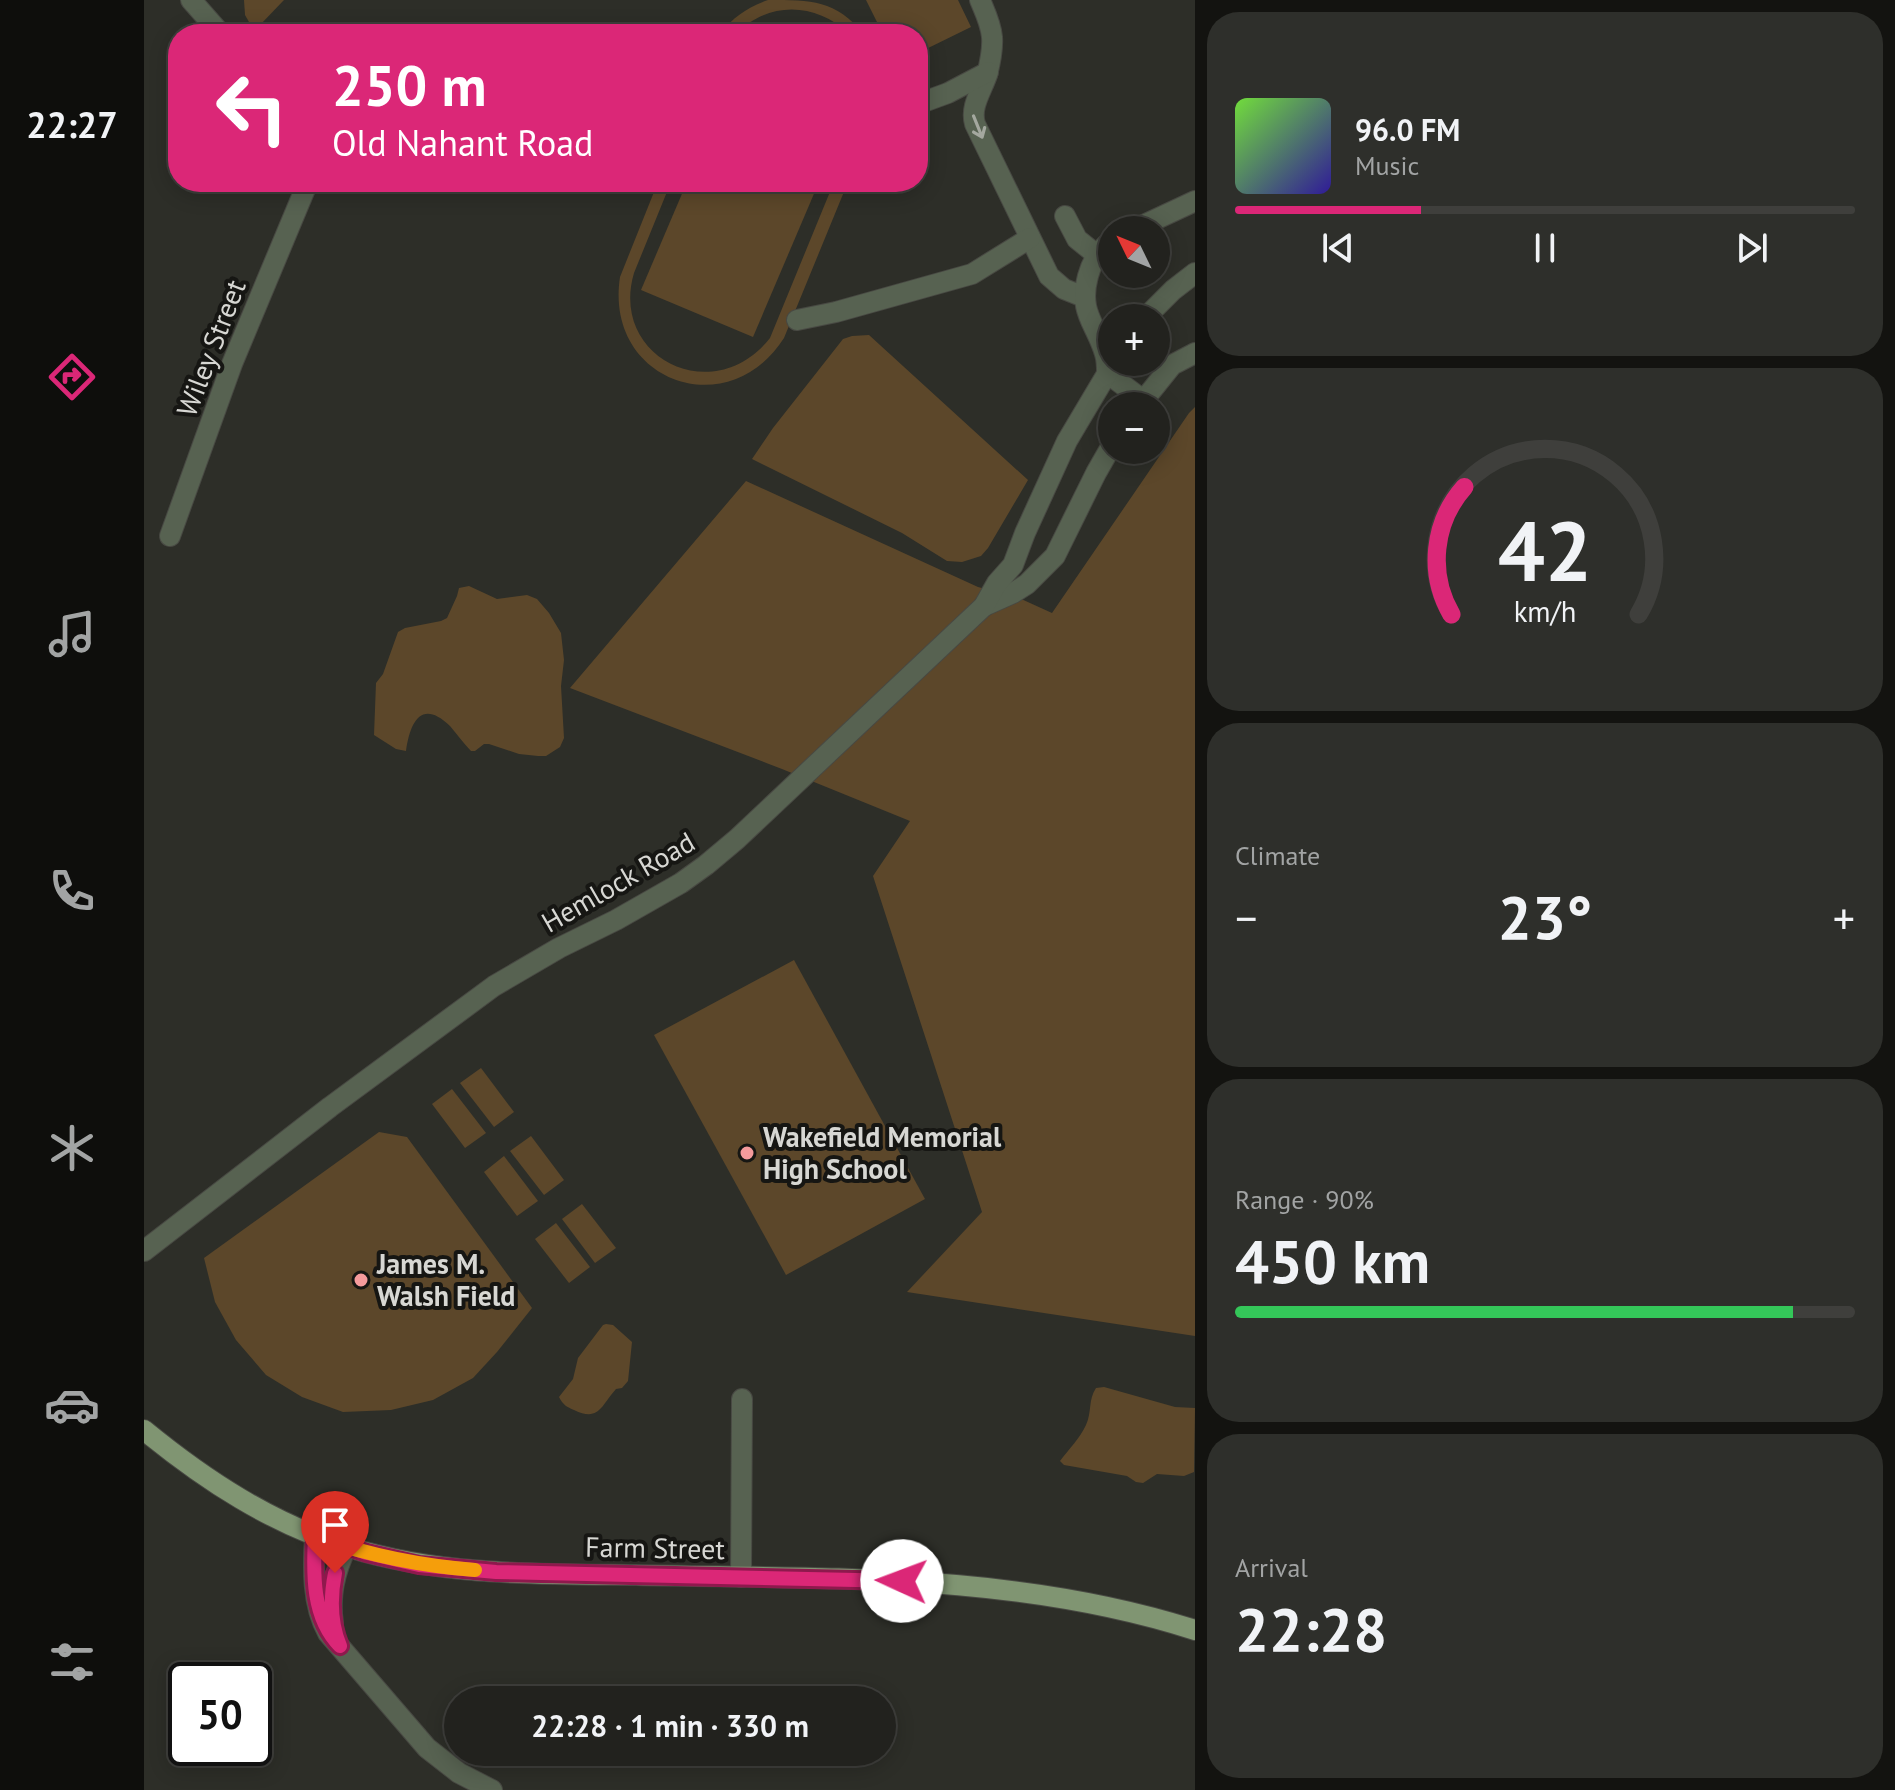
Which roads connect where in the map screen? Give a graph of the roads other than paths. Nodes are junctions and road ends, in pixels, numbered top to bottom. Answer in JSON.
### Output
{"nodes":[{"id":1,"x":191,"y":0,"type":"edge"},
{"id":2,"x":980,"y":0,"type":"edge"},
{"id":3,"x":212,"y":24,"type":"edge"},
{"id":4,"x":988,"y":72,"type":"junction"},
{"id":5,"x":928,"y":100,"type":"edge"},
{"id":6,"x":304,"y":192,"type":"edge"},
{"id":7,"x":1195,"y":201,"type":"edge"},
{"id":8,"x":1065,"y":216,"type":"dead end"},
{"id":9,"x":1163,"y":216,"type":"edge"},
{"id":10,"x":1030,"y":238,"type":"junction"},
{"id":11,"x":1098,"y":245,"type":"edge"},
{"id":12,"x":1098,"y":257,"type":"edge"},
{"id":13,"x":1195,"y":273,"type":"edge"},
{"id":14,"x":1084,"y":297,"type":"junction"},
{"id":15,"x":1159,"y":304,"type":"edge"},
{"id":16,"x":797,"y":320,"type":"dead end"},
{"id":17,"x":1098,"y":340,"type":"edge"},
{"id":18,"x":1195,"y":353,"type":"edge"},
{"id":19,"x":1106,"y":376,"type":"edge"},
{"id":20,"x":1118,"y":376,"type":"edge"},
{"id":21,"x":1132,"y":392,"type":"edge"},
{"id":22,"x":1150,"y":392,"type":"edge"},
{"id":23,"x":1101,"y":464,"type":"edge"},
{"id":24,"x":170,"y":536,"type":"dead end"},
{"id":25,"x":984,"y":606,"type":"junction"},
{"id":26,"x":144,"y":1251,"type":"edge"},
{"id":27,"x":742,"y":1399,"type":"dead end"},
{"id":28,"x":144,"y":1430,"type":"edge"},
{"id":29,"x":315,"y":1536,"type":"junction"},
{"id":30,"x":347,"y":1547,"type":"junction"},
{"id":31,"x":741,"y":1577,"type":"junction"},
{"id":32,"x":1195,"y":1630,"type":"edge"},
{"id":33,"x":340,"y":1646,"type":"junction"},
{"id":34,"x":492,"y":1790,"type":"edge"}],
"edges":[{"from":1,"to":3,"type":"street"},
{"from":2,"to":4,"type":"street"},
{"from":4,"to":5,"type":"street"},
{"from":4,"to":10,"type":"street","one_way":true},
{"from":6,"to":24,"type":"street","name":"Wiley Street"},
{"from":7,"to":9,"type":"street"},
{"from":8,"to":11,"type":"street"},
{"from":10,"to":14,"type":"street"},
{"from":10,"to":16,"type":"street"},
{"from":12,"to":14,"type":"street"},
{"from":13,"to":15,"type":"street"},
{"from":14,"to":17,"type":"street"},
{"from":18,"to":22,"type":"street"},
{"from":19,"to":25,"type":"street","name":"Hemlock Road"},
{"from":20,"to":21,"type":"street"},
{"from":23,"to":25,"type":"street"},
{"from":25,"to":26,"type":"street","name":"Hemlock Road"},
{"from":27,"to":31,"type":"street"},
{"from":28,"to":29,"type":"main road","name":"Farm Street"},
{"from":29,"to":30,"type":"main road","name":"Farm Street"},
{"from":29,"to":33,"type":"street"},
{"from":30,"to":31,"type":"main road","name":"Farm Street"},
{"from":30,"to":33,"type":"street"},
{"from":31,"to":32,"type":"main road","name":"Farm Street"},
{"from":33,"to":34,"type":"street"}]}
